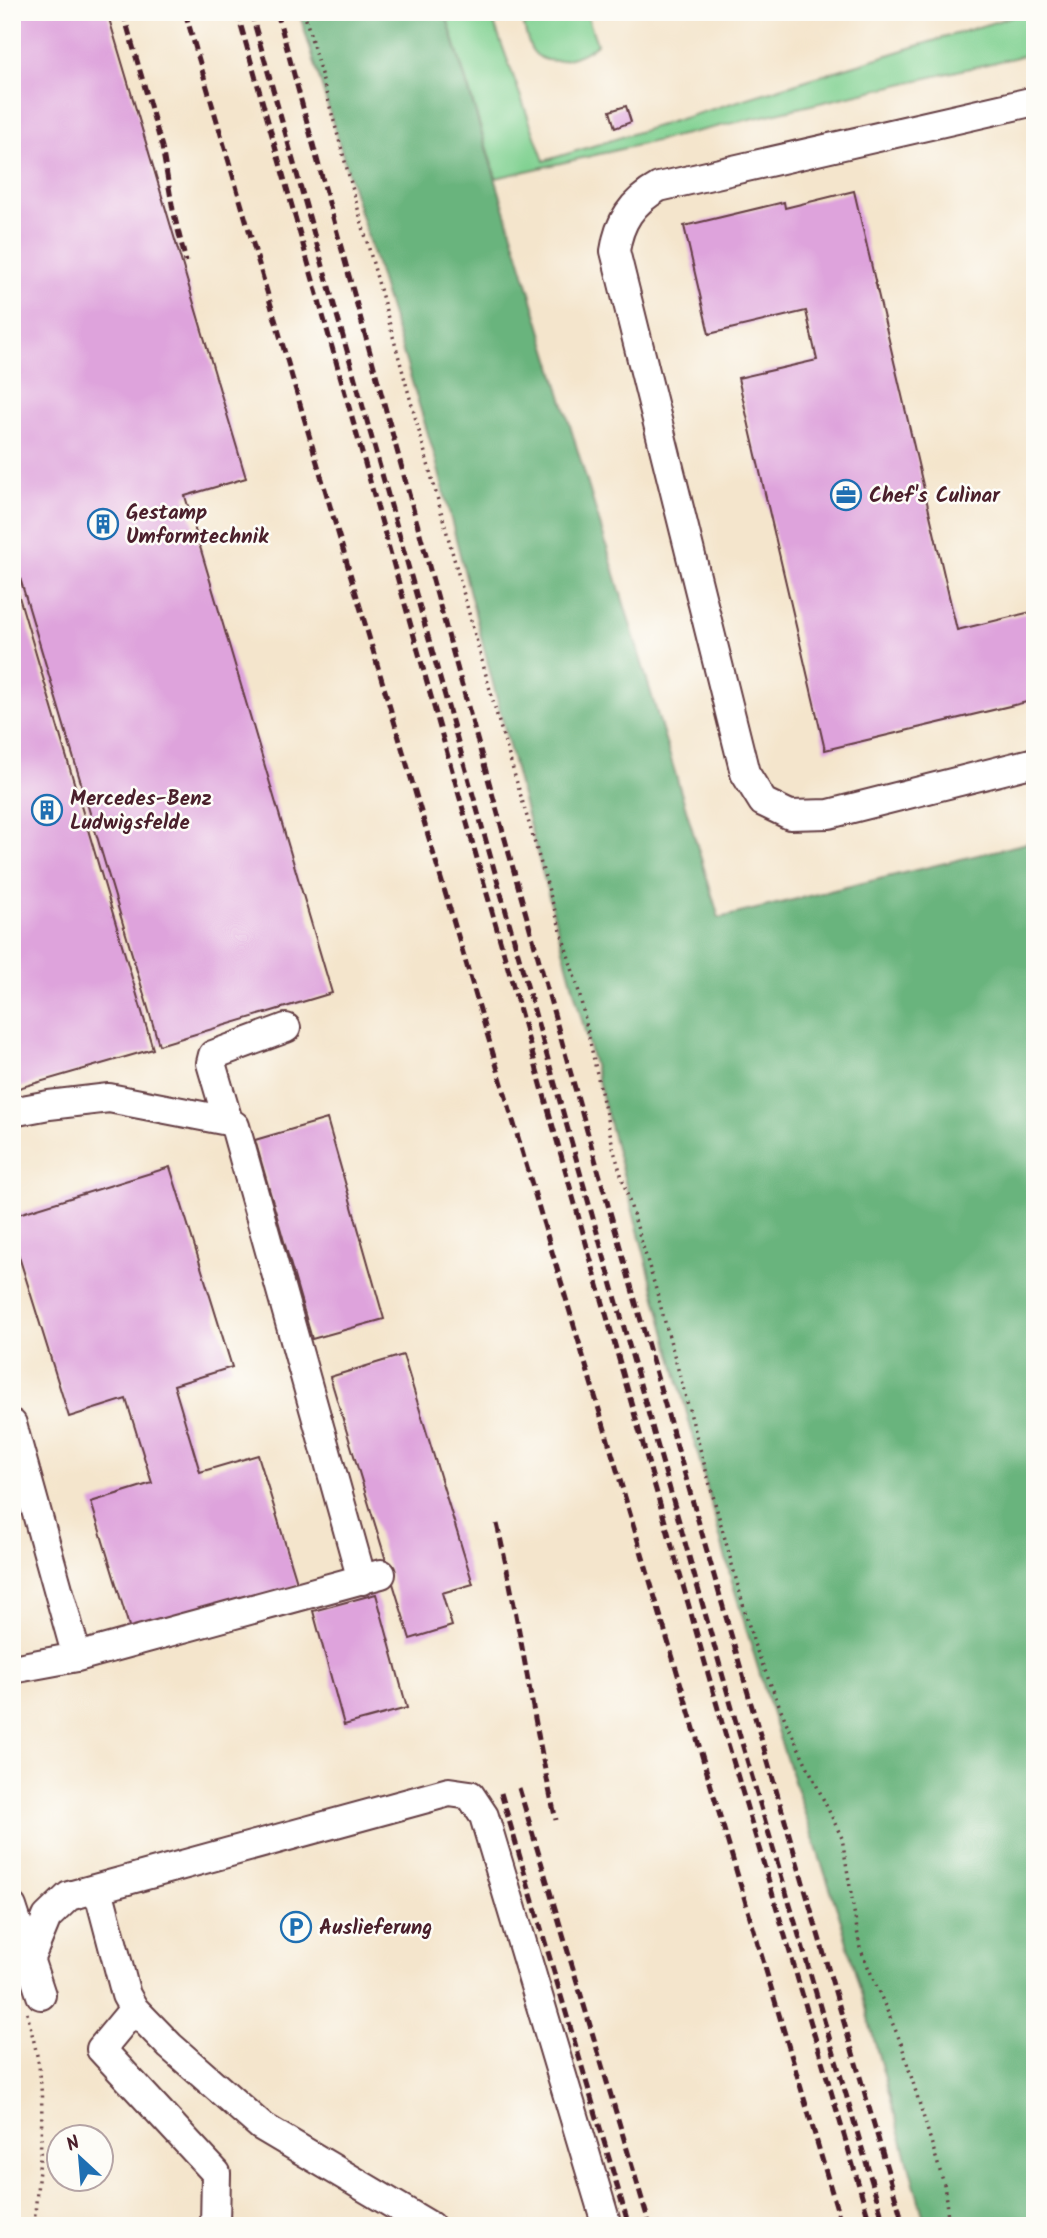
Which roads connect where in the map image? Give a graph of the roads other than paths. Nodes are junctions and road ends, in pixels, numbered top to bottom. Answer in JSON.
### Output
{"nodes":[{"id":1,"x":1035,"y":101,"type":"edge"},
{"id":2,"x":1035,"y":762,"type":"edge"},
{"id":3,"x":286,"y":1028,"type":"dead end"},
{"id":4,"x":12,"y":1112,"type":"edge"},
{"id":5,"x":228,"y":1121,"type":"junction"},
{"id":6,"x":12,"y":1424,"type":"edge"},
{"id":7,"x":77,"y":1657,"type":"junction"},
{"id":8,"x":12,"y":1669,"type":"edge"},
{"id":9,"x":98,"y":1889,"type":"junction"},
{"id":10,"x":12,"y":1907,"type":"edge"},
{"id":11,"x":30,"y":1958,"type":"junction"},
{"id":12,"x":33,"y":2000,"type":"road end"},
{"id":13,"x":134,"y":2009,"type":"junction"},
{"id":14,"x":215,"y":2226,"type":"edge"},
{"id":15,"x":430,"y":2226,"type":"edge"},
{"id":16,"x":607,"y":2226,"type":"edge"}],
"edges":[{"from":1,"to":2,"type":"lane"},
{"from":3,"to":5,"type":"lane"},
{"from":4,"to":5,"type":"lane"},
{"from":5,"to":7,"type":"lane"},
{"from":6,"to":7,"type":"lane"},
{"from":7,"to":8,"type":"lane"},
{"from":9,"to":11,"type":"lane"},
{"from":9,"to":13,"type":"lane"},
{"from":9,"to":16,"type":"lane"},
{"from":10,"to":11,"type":"lane"},
{"from":11,"to":12,"type":"lane"},
{"from":13,"to":14,"type":"lane"},
{"from":13,"to":15,"type":"lane"}]}
